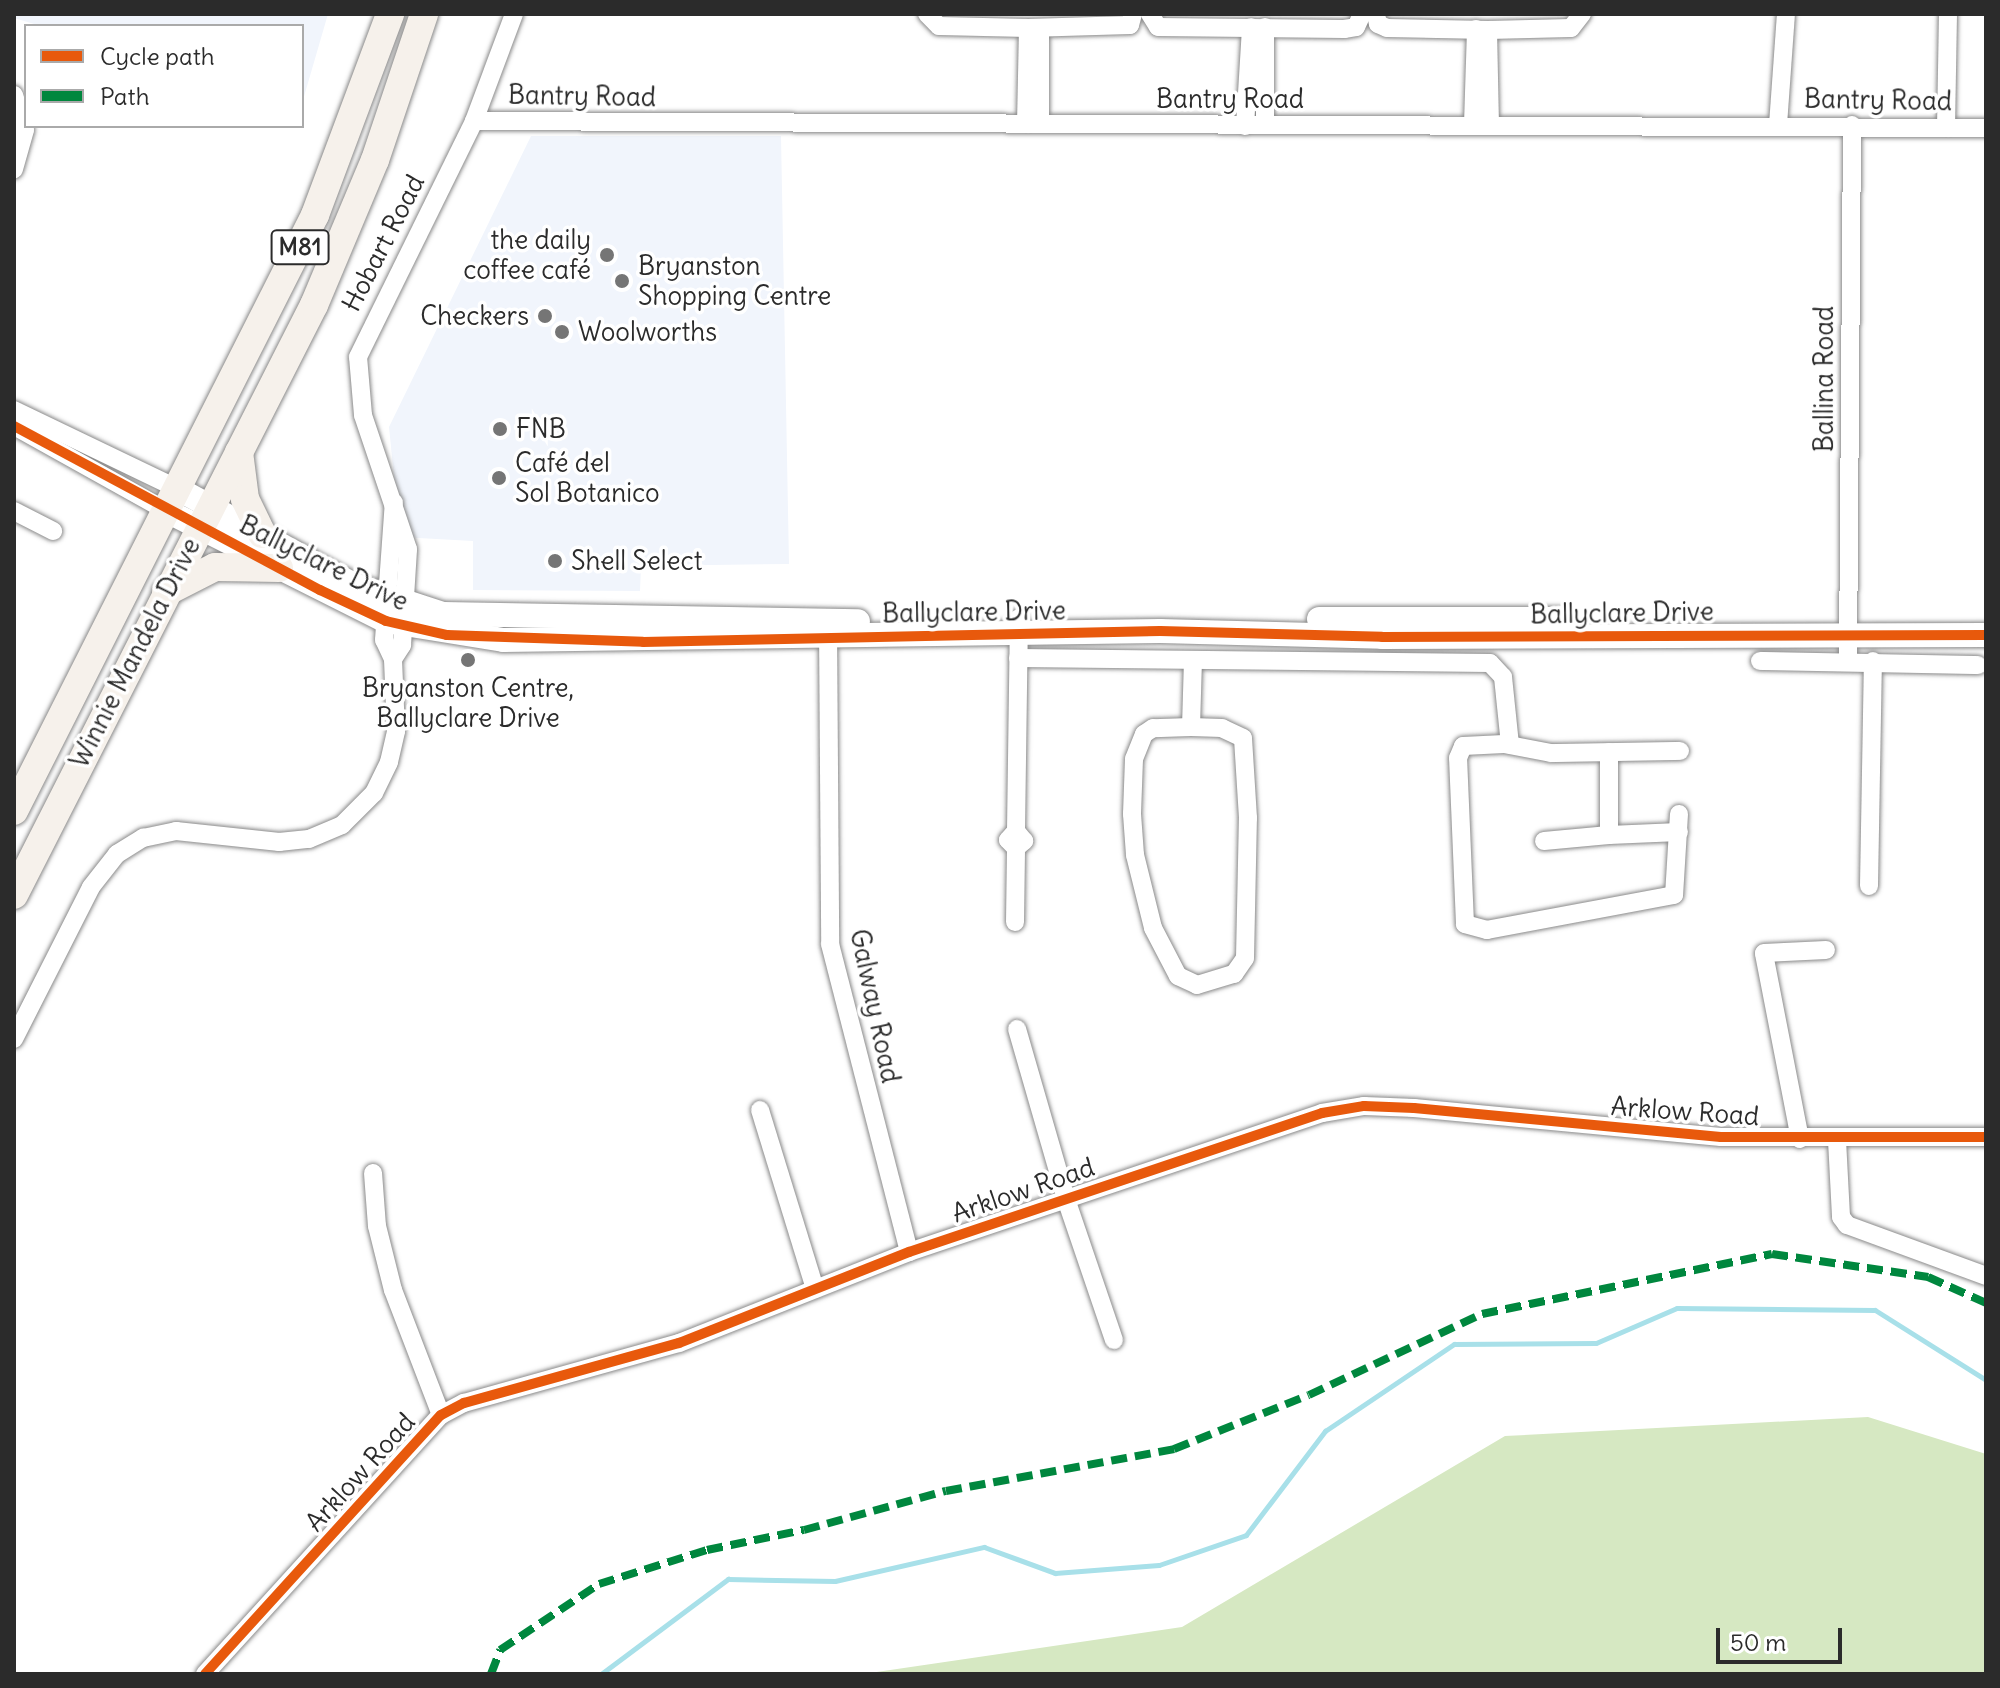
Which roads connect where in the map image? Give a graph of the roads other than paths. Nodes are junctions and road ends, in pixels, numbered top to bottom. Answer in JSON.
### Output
{"nodes":[{"id":1,"x":390,"y":14,"type":"edge"},
{"id":2,"x":424,"y":14,"type":"edge"},
{"id":3,"x":514,"y":14,"type":"edge"},
{"id":4,"x":927,"y":14,"type":"edge"},
{"id":5,"x":1133,"y":14,"type":"edge"},
{"id":6,"x":1150,"y":14,"type":"edge"},
{"id":7,"x":1362,"y":14,"type":"edge"},
{"id":8,"x":1376,"y":14,"type":"edge"},
{"id":9,"x":1582,"y":14,"type":"edge"},
{"id":10,"x":1786,"y":14,"type":"edge"},
{"id":11,"x":1948,"y":14,"type":"edge"},
{"id":12,"x":1258,"y":27,"type":"junction"},
{"id":13,"x":1034,"y":28,"type":"junction"},
{"id":14,"x":1482,"y":30,"type":"junction"},
{"id":15,"x":14,"y":95,"type":"edge"},
{"id":16,"x":474,"y":121,"type":"junction"},
{"id":17,"x":1033,"y":124,"type":"junction"},
{"id":18,"x":1265,"y":125,"type":"junction"},
{"id":19,"x":1482,"y":125,"type":"junction"},
{"id":20,"x":1786,"y":125,"type":"junction"},
{"id":21,"x":1852,"y":125,"type":"junction"},
{"id":22,"x":1245,"y":126,"type":"junction"},
{"id":23,"x":24,"y":127,"type":"edge"},
{"id":24,"x":24,"y":128,"type":"edge"},
{"id":25,"x":1946,"y":128,"type":"junction"},
{"id":26,"x":1986,"y":128,"type":"edge"},
{"id":27,"x":14,"y":169,"type":"edge"},
{"id":28,"x":14,"y":410,"type":"edge"},
{"id":29,"x":14,"y":426,"type":"edge"},
{"id":30,"x":239,"y":452,"type":"junction"},
{"id":31,"x":173,"y":500,"type":"junction"},
{"id":32,"x":14,"y":511,"type":"edge"},
{"id":33,"x":204,"y":517,"type":"junction"},
{"id":34,"x":53,"y":531,"type":"dead end"},
{"id":35,"x":262,"y":534,"type":"junction"},
{"id":36,"x":279,"y":568,"type":"junction"},
{"id":37,"x":166,"y":592,"type":"junction"},
{"id":38,"x":396,"y":613,"type":"junction"},
{"id":39,"x":1986,"y":619,"type":"edge"},
{"id":40,"x":1018,"y":625,"type":"junction"},
{"id":41,"x":1848,"y":626,"type":"junction"},
{"id":42,"x":828,"y":630,"type":"junction"},
{"id":43,"x":1986,"y":635,"type":"edge"},
{"id":44,"x":1018,"y":658,"type":"junction"},
{"id":45,"x":1848,"y":660,"type":"junction"},
{"id":46,"x":1193,"y":661,"type":"junction"},
{"id":47,"x":1760,"y":661,"type":"dead end"},
{"id":48,"x":1873,"y":661,"type":"junction"},
{"id":49,"x":1978,"y":665,"type":"dead end"},
{"id":50,"x":1191,"y":727,"type":"junction"},
{"id":51,"x":1510,"y":745,"type":"junction"},
{"id":52,"x":1680,"y":751,"type":"dead end"},
{"id":53,"x":1609,"y":752,"type":"junction"},
{"id":54,"x":14,"y":811,"type":"edge"},
{"id":55,"x":1609,"y":835,"type":"junction"},
{"id":56,"x":1544,"y":841,"type":"dead end"},
{"id":57,"x":1869,"y":886,"type":"dead end"},
{"id":58,"x":14,"y":895,"type":"edge"},
{"id":59,"x":1015,"y":922,"type":"dead end"},
{"id":60,"x":1826,"y":950,"type":"dead end"},
{"id":61,"x":1017,"y":1029,"type":"dead end"},
{"id":62,"x":14,"y":1039,"type":"edge"},
{"id":63,"x":760,"y":1110,"type":"dead end"},
{"id":64,"x":1986,"y":1137,"type":"edge"},
{"id":65,"x":1800,"y":1139,"type":"junction"},
{"id":66,"x":1837,"y":1140,"type":"junction"},
{"id":67,"x":373,"y":1173,"type":"dead end"},
{"id":68,"x":1066,"y":1199,"type":"junction"},
{"id":69,"x":909,"y":1252,"type":"junction"},
{"id":70,"x":1986,"y":1276,"type":"edge"},
{"id":71,"x":815,"y":1289,"type":"junction"},
{"id":72,"x":1114,"y":1340,"type":"dead end"},
{"id":73,"x":441,"y":1415,"type":"junction"},
{"id":74,"x":205,"y":1674,"type":"edge"}],
"edges":[{"from":1,"to":31,"type":"main road","name":"Winnie Mandela Drive","number":"M81"},
{"from":2,"to":30,"type":"main road","name":"Winnie Mandela Drive","number":"M81"},
{"from":3,"to":16,"type":"street","name":"Hobart Road"},
{"from":4,"to":13,"type":"street"},
{"from":5,"to":13,"type":"street"},
{"from":6,"to":12,"type":"street"},
{"from":7,"to":12,"type":"street"},
{"from":8,"to":14,"type":"street"},
{"from":9,"to":14,"type":"street"},
{"from":10,"to":20,"type":"street"},
{"from":11,"to":25,"type":"street"},
{"from":12,"to":18,"type":"street"},
{"from":12,"to":22,"type":"street"},
{"from":13,"to":17,"type":"street"},
{"from":14,"to":19,"type":"street"},
{"from":15,"to":23,"type":"street"},
{"from":16,"to":17,"type":"street","name":"Bantry Road"},
{"from":16,"to":38,"type":"street","name":"Hobart Road"},
{"from":17,"to":22,"type":"street","name":"Bantry Road"},
{"from":18,"to":19,"type":"street","name":"Bantry Road"},
{"from":18,"to":22,"type":"street","name":"Bantry Road"},
{"from":19,"to":20,"type":"street","name":"Bantry Road"},
{"from":20,"to":21,"type":"street","name":"Bantry Road"},
{"from":21,"to":25,"type":"street","name":"Bantry Road"},
{"from":21,"to":41,"type":"street","name":"Ballina Road"},
{"from":24,"to":27,"type":"street"},
{"from":25,"to":26,"type":"street","name":"Bantry Road"},
{"from":28,"to":31,"type":"street","name":"Ballyclare Drive"},
{"from":29,"to":31,"type":"street","name":"Ballyclare Drive"},
{"from":30,"to":33,"type":"main road","name":"Winnie Mandela Drive","number":"M81"},
{"from":30,"to":35,"type":"main road"},
{"from":31,"to":33,"type":"street","name":"Ballyclare Drive"},
{"from":31,"to":54,"type":"main road","name":"Winnie Mandela Drive","number":"M81"},
{"from":32,"to":34,"type":"street"},
{"from":33,"to":35,"type":"street","name":"Ballyclare Drive"},
{"from":33,"to":36,"type":"street","name":"Ballyclare Drive"},
{"from":33,"to":37,"type":"main road","name":"Winnie Mandela Drive","number":"M81"},
{"from":35,"to":38,"type":"street","name":"Ballyclare Drive"},
{"from":36,"to":37,"type":"main road"},
{"from":36,"to":38,"type":"street","name":"Ballyclare Drive"},
{"from":37,"to":58,"type":"main road","name":"Winnie Mandela Drive","number":"M81"},
{"from":38,"to":42,"type":"street","name":"Ballyclare Drive"},
{"from":38,"to":62,"type":"street","name":"Hobart Road"},
{"from":39,"to":41,"type":"street","name":"Ballyclare Drive"},
{"from":40,"to":41,"type":"street","name":"Ballyclare Drive"},
{"from":40,"to":42,"type":"street","name":"Ballyclare Drive"},
{"from":40,"to":44,"type":"street"},
{"from":41,"to":43,"type":"street","name":"Ballyclare Drive"},
{"from":41,"to":45,"type":"street","name":"Ballina Road"},
{"from":42,"to":69,"type":"street","name":"Galway Road"},
{"from":44,"to":46,"type":"street"},
{"from":44,"to":59,"type":"street"},
{"from":45,"to":47,"type":"street"},
{"from":45,"to":48,"type":"street"},
{"from":46,"to":50,"type":"street"},
{"from":46,"to":51,"type":"street"},
{"from":48,"to":49,"type":"street"},
{"from":48,"to":57,"type":"street"},
{"from":50,"to":50,"type":"street"},
{"from":51,"to":53,"type":"street"},
{"from":51,"to":55,"type":"street"},
{"from":52,"to":53,"type":"street"},
{"from":53,"to":55,"type":"street"},
{"from":55,"to":56,"type":"street"},
{"from":60,"to":65,"type":"street"},
{"from":61,"to":68,"type":"street"},
{"from":63,"to":71,"type":"street"},
{"from":64,"to":66,"type":"street","name":"Arklow Road"},
{"from":65,"to":66,"type":"street","name":"Arklow Road"},
{"from":65,"to":68,"type":"street","name":"Arklow Road"},
{"from":66,"to":70,"type":"street"},
{"from":67,"to":73,"type":"street"},
{"from":68,"to":69,"type":"street","name":"Arklow Road"},
{"from":68,"to":72,"type":"street"},
{"from":69,"to":71,"type":"street","name":"Arklow Road"},
{"from":71,"to":73,"type":"street","name":"Arklow Road"},
{"from":73,"to":74,"type":"street","name":"Arklow Road"}]}
